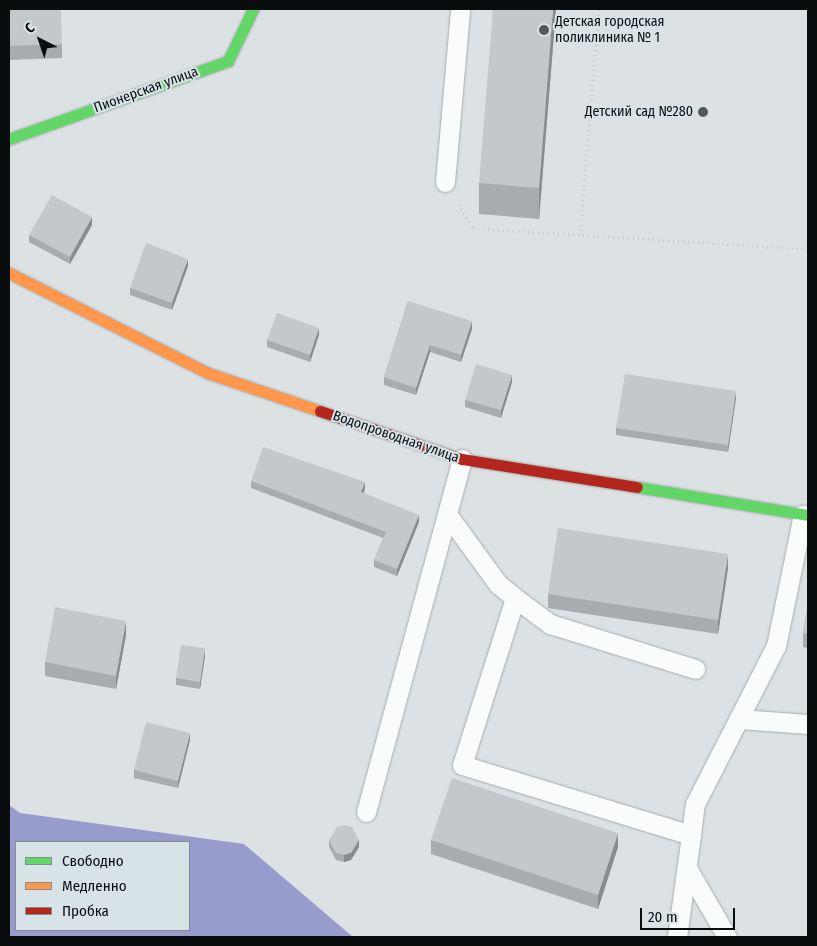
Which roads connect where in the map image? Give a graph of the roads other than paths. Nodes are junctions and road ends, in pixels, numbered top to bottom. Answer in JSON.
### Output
{"nodes":[{"id":1,"x":253,"y":9,"type":"edge"},
{"id":2,"x":460,"y":9,"type":"edge"},
{"id":3,"x":9,"y":139,"type":"edge"},
{"id":4,"x":445,"y":182,"type":"road end"},
{"id":5,"x":9,"y":274,"type":"edge"},
{"id":6,"x":462,"y":459,"type":"junction"},
{"id":7,"x":447,"y":514,"type":"junction"},
{"id":8,"x":805,"y":515,"type":"edge"},
{"id":9,"x":515,"y":598,"type":"junction"},
{"id":10,"x":695,"y":669,"type":"dead end"},
{"id":11,"x":739,"y":719,"type":"junction"},
{"id":12,"x":808,"y":724,"type":"edge"},
{"id":13,"x":366,"y":812,"type":"dead end"},
{"id":14,"x":691,"y":835,"type":"junction"},
{"id":15,"x":687,"y":868,"type":"junction"},
{"id":16,"x":677,"y":937,"type":"edge"},
{"id":17,"x":727,"y":937,"type":"edge"}],
"edges":[{"from":1,"to":3,"type":"street","name":"Пионерская улица"},
{"from":2,"to":4,"type":"lane"},
{"from":5,"to":6,"type":"street","name":"Водопроводная улица"},
{"from":6,"to":7,"type":"lane"},
{"from":6,"to":8,"type":"street","name":"Водопроводная улица"},
{"from":7,"to":9,"type":"lane"},
{"from":7,"to":13,"type":"lane"},
{"from":8,"to":11,"type":"lane"},
{"from":9,"to":10,"type":"lane"},
{"from":9,"to":14,"type":"lane"},
{"from":11,"to":12,"type":"lane"},
{"from":11,"to":14,"type":"lane"},
{"from":14,"to":15,"type":"lane"},
{"from":15,"to":16,"type":"lane"},
{"from":15,"to":17,"type":"lane"}]}
